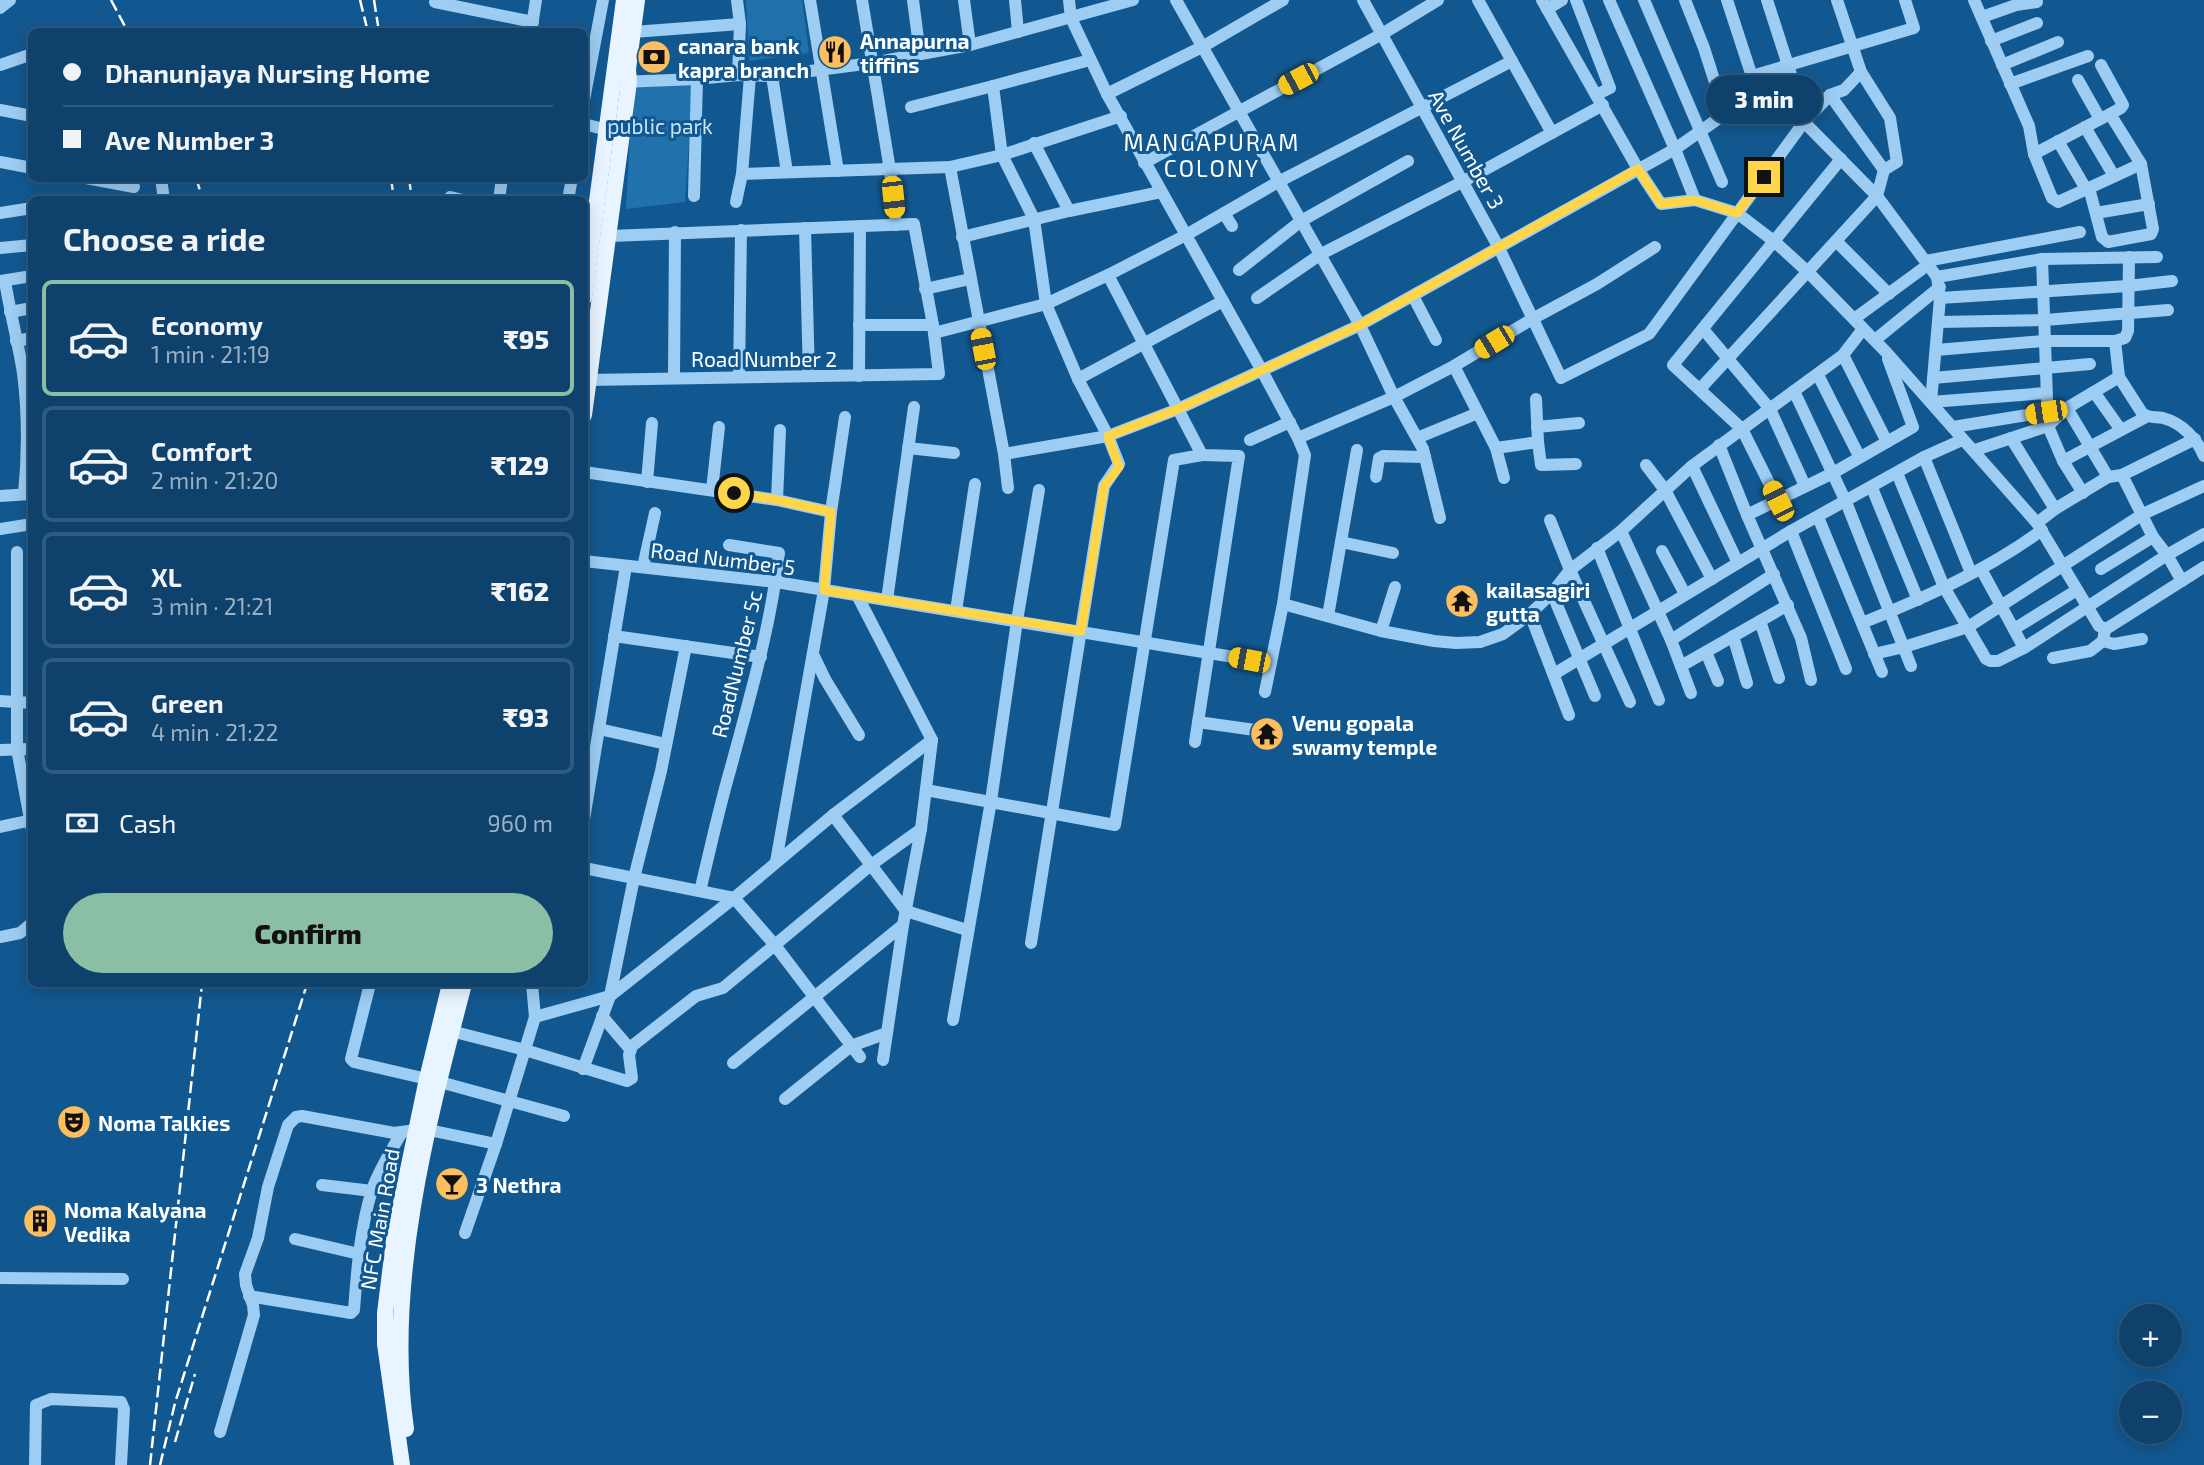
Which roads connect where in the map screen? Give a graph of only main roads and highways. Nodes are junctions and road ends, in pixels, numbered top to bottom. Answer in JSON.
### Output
{"nodes":[{"id":1,"x":624,"y":0,"type":"edge"},
{"id":2,"x":637,"y":0,"type":"edge"},
{"id":3,"x":622,"y":75,"type":"junction"},
{"id":4,"x":588,"y":269,"type":"edge"},
{"id":5,"x":588,"y":387,"type":"edge"},
{"id":6,"x":449,"y":987,"type":"edge"},
{"id":7,"x":463,"y":987,"type":"edge"},
{"id":8,"x":433,"y":1081,"type":"junction"},
{"id":9,"x":415,"y":1131,"type":"junction"},
{"id":10,"x":402,"y":1465,"type":"edge"},
{"id":11,"x":412,"y":1465,"type":"edge"}],
"edges":[{"from":1,"to":3,"type":"main road"},
{"from":2,"to":3,"type":"main road"},
{"from":3,"to":4,"type":"main road"},
{"from":3,"to":5,"type":"main road"},
{"from":6,"to":8,"type":"main road","name":"NFC Main Road"},
{"from":7,"to":8,"type":"main road","name":"NFC Main Road"},
{"from":8,"to":9,"type":"main road","name":"NFC Main Road"},
{"from":9,"to":10,"type":"main road","name":"NFC Main Road"},
{"from":9,"to":11,"type":"main road","name":"NFC Main Road"}]}
